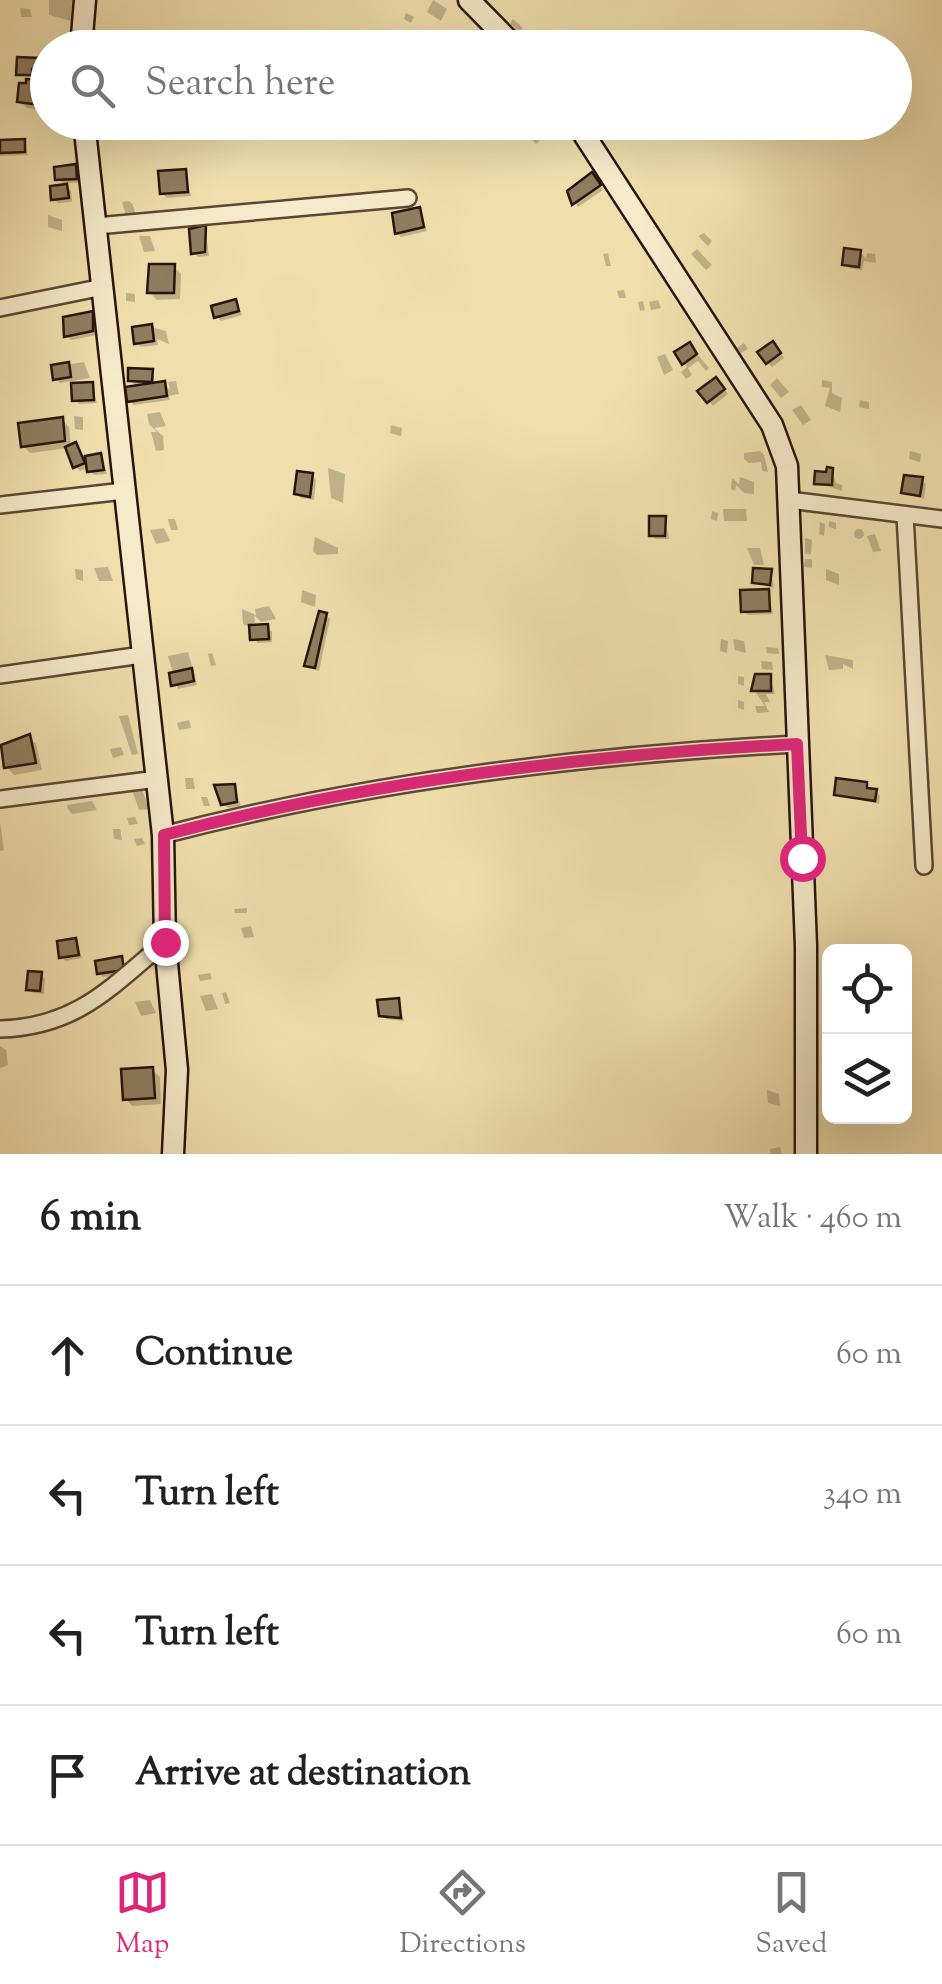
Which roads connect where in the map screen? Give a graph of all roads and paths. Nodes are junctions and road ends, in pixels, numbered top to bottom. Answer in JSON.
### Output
{"nodes":[{"id":1,"x":85,"y":0,"type":"edge"},
{"id":2,"x":469,"y":0,"type":"edge"},
{"id":3,"x":82,"y":30,"type":"edge"},
{"id":4,"x":498,"y":30,"type":"edge"},
{"id":5,"x":86,"y":140,"type":"edge"},
{"id":6,"x":588,"y":140,"type":"edge"},
{"id":7,"x":408,"y":198,"type":"dead end"},
{"id":8,"x":96,"y":226,"type":"junction"},
{"id":9,"x":104,"y":286,"type":"junction"},
{"id":10,"x":0,"y":308,"type":"edge"},
{"id":11,"x":124,"y":491,"type":"junction"},
{"id":12,"x":789,"y":500,"type":"junction"},
{"id":13,"x":0,"y":505,"type":"edge"},
{"id":14,"x":904,"y":515,"type":"junction"},
{"id":15,"x":942,"y":518,"type":"edge"},
{"id":16,"x":142,"y":655,"type":"junction"},
{"id":17,"x":0,"y":675,"type":"edge"},
{"id":18,"x":797,"y":744,"type":"junction"},
{"id":19,"x":157,"y":779,"type":"junction"},
{"id":20,"x":0,"y":799,"type":"edge"},
{"id":21,"x":164,"y":835,"type":"junction"},
{"id":22,"x":924,"y":866,"type":"dead end"},
{"id":23,"x":165,"y":942,"type":"junction"},
{"id":24,"x":0,"y":1029,"type":"edge"},
{"id":25,"x":173,"y":1154,"type":"edge"},
{"id":26,"x":806,"y":1154,"type":"edge"}],
"edges":[{"from":1,"to":3,"type":"street"},
{"from":2,"to":4,"type":"street"},
{"from":5,"to":8,"type":"street"},
{"from":6,"to":12,"type":"street"},
{"from":7,"to":8,"type":"street"},
{"from":8,"to":9,"type":"street"},
{"from":9,"to":10,"type":"street"},
{"from":9,"to":11,"type":"street"},
{"from":11,"to":13,"type":"street"},
{"from":11,"to":16,"type":"street"},
{"from":12,"to":14,"type":"street"},
{"from":12,"to":18,"type":"street"},
{"from":14,"to":15,"type":"street"},
{"from":14,"to":22,"type":"street"},
{"from":16,"to":17,"type":"street"},
{"from":16,"to":19,"type":"street"},
{"from":18,"to":21,"type":"street"},
{"from":18,"to":26,"type":"street"},
{"from":19,"to":20,"type":"street"},
{"from":19,"to":21,"type":"street"},
{"from":21,"to":23,"type":"street"},
{"from":23,"to":24,"type":"street"},
{"from":23,"to":25,"type":"street"}]}
